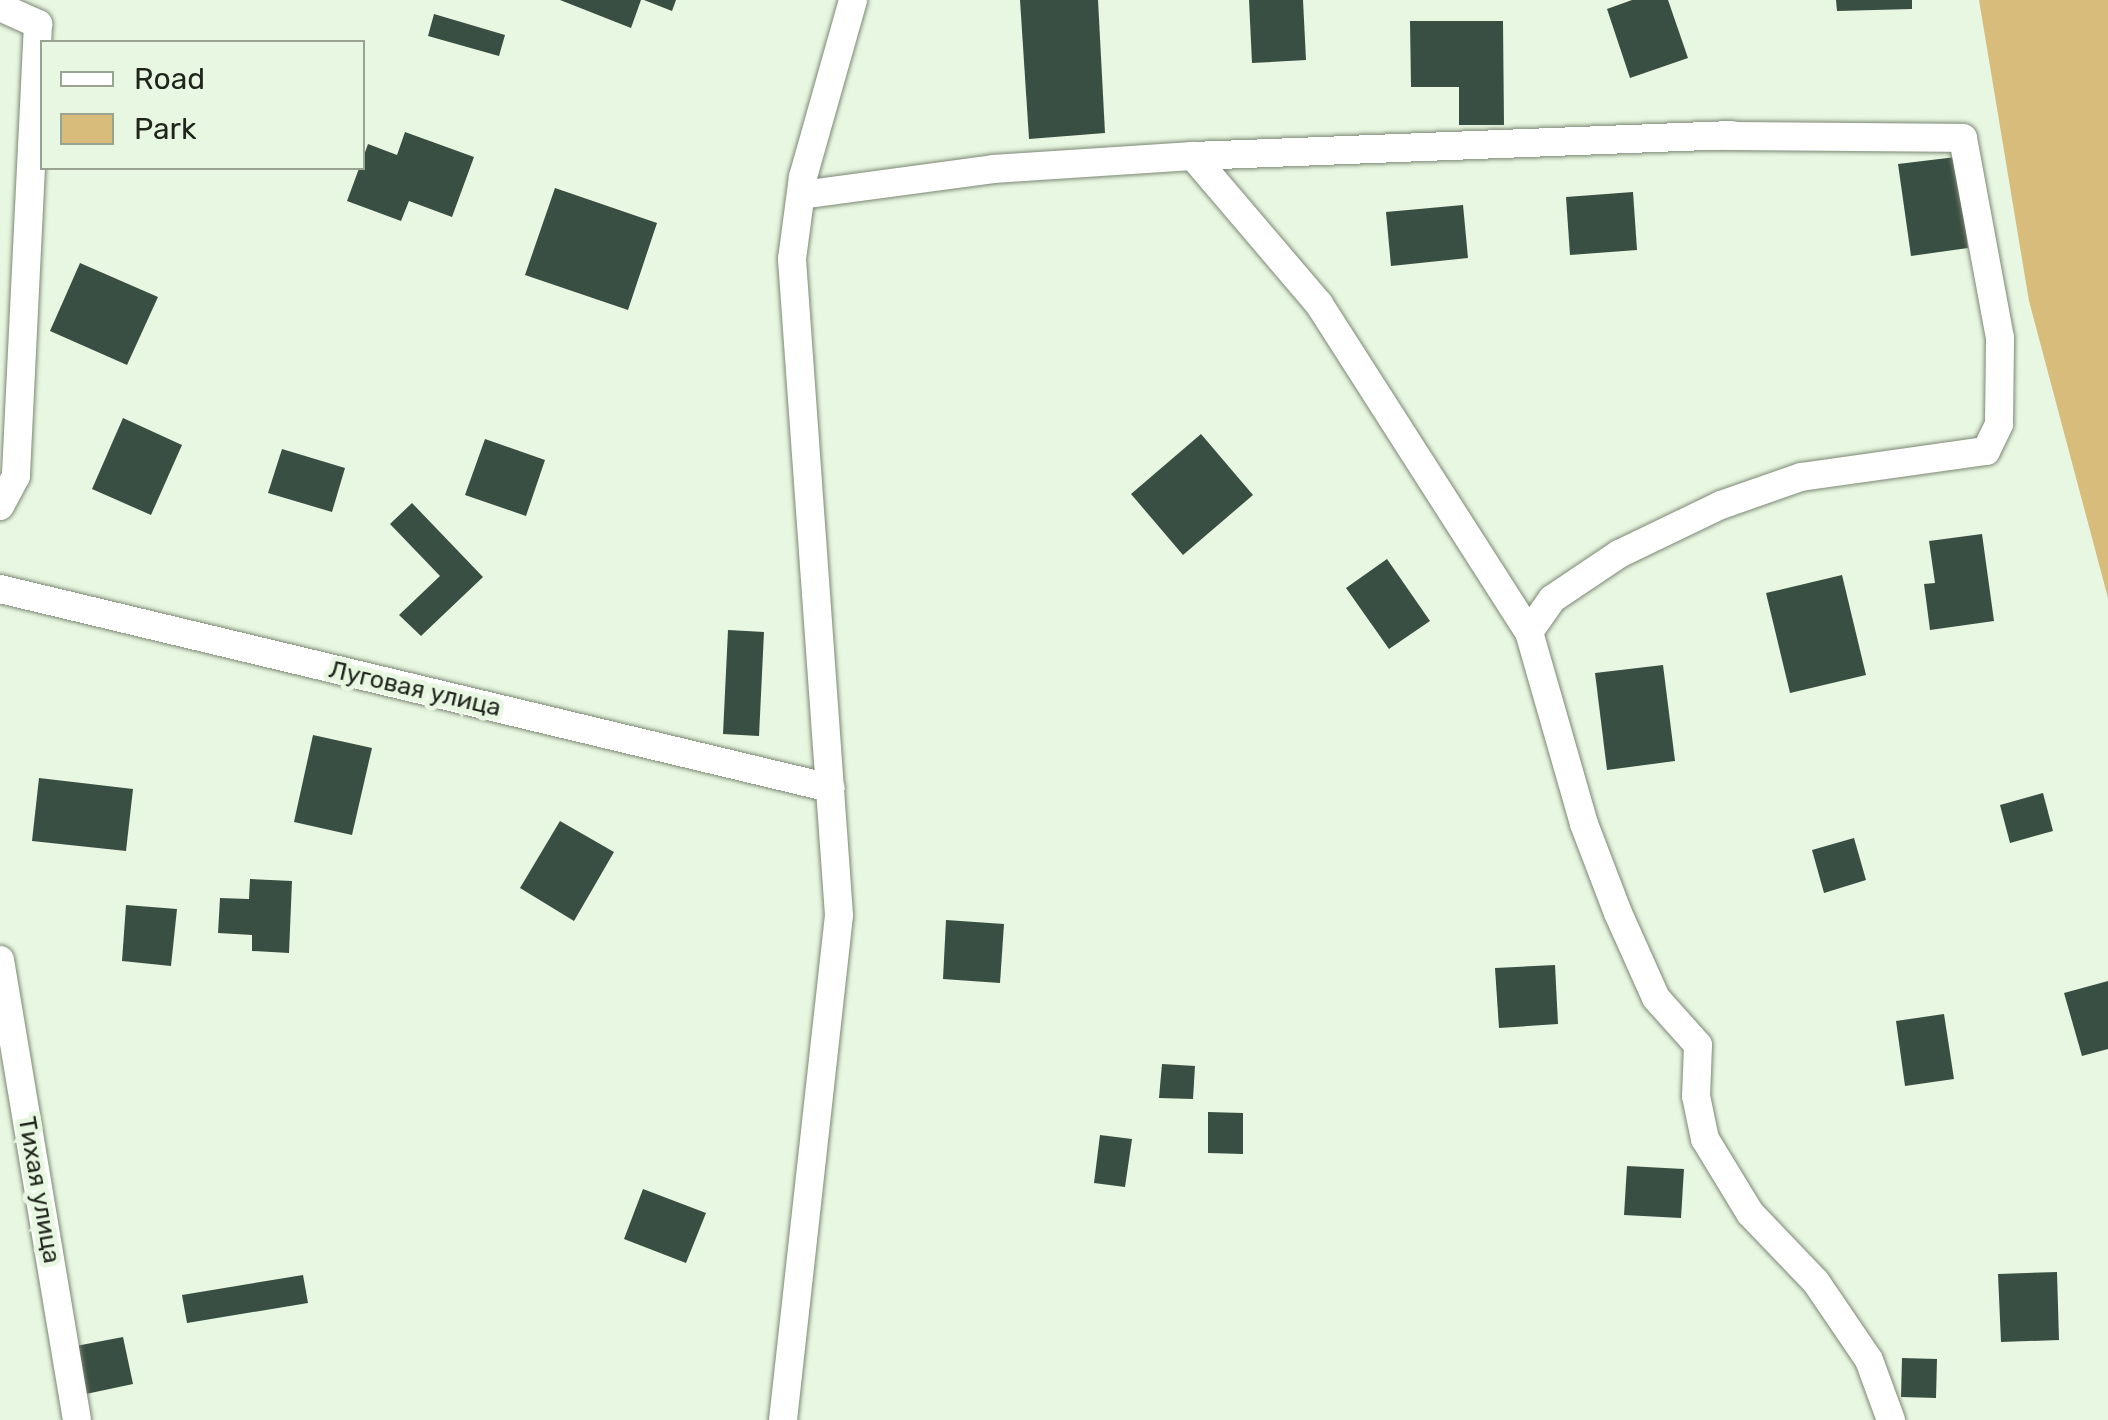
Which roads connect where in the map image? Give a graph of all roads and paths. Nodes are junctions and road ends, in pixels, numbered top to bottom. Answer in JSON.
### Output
{"nodes":[{"id":1,"x":853,"y":0,"type":"edge"},
{"id":2,"x":0,"y":7,"type":"edge"},
{"id":3,"x":1193,"y":156,"type":"junction"},
{"id":4,"x":801,"y":195,"type":"junction"},
{"id":5,"x":0,"y":506,"type":"edge"},
{"id":6,"x":0,"y":589,"type":"edge"},
{"id":7,"x":1529,"y":632,"type":"junction"},
{"id":8,"x":830,"y":788,"type":"junction"},
{"id":9,"x":0,"y":960,"type":"edge"},
{"id":10,"x":77,"y":1420,"type":"edge"},
{"id":11,"x":783,"y":1420,"type":"edge"},
{"id":12,"x":1891,"y":1420,"type":"edge"}],
"edges":[{"from":1,"to":4,"type":"street"},
{"from":2,"to":5,"type":"street"},
{"from":3,"to":4,"type":"street"},
{"from":3,"to":7,"type":"street"},
{"from":3,"to":7,"type":"street"},
{"from":4,"to":8,"type":"street"},
{"from":6,"to":8,"type":"street","name":"Луговая улица"},
{"from":7,"to":12,"type":"street"},
{"from":8,"to":11,"type":"street"},
{"from":9,"to":10,"type":"street","name":"Тихая улица"}]}
